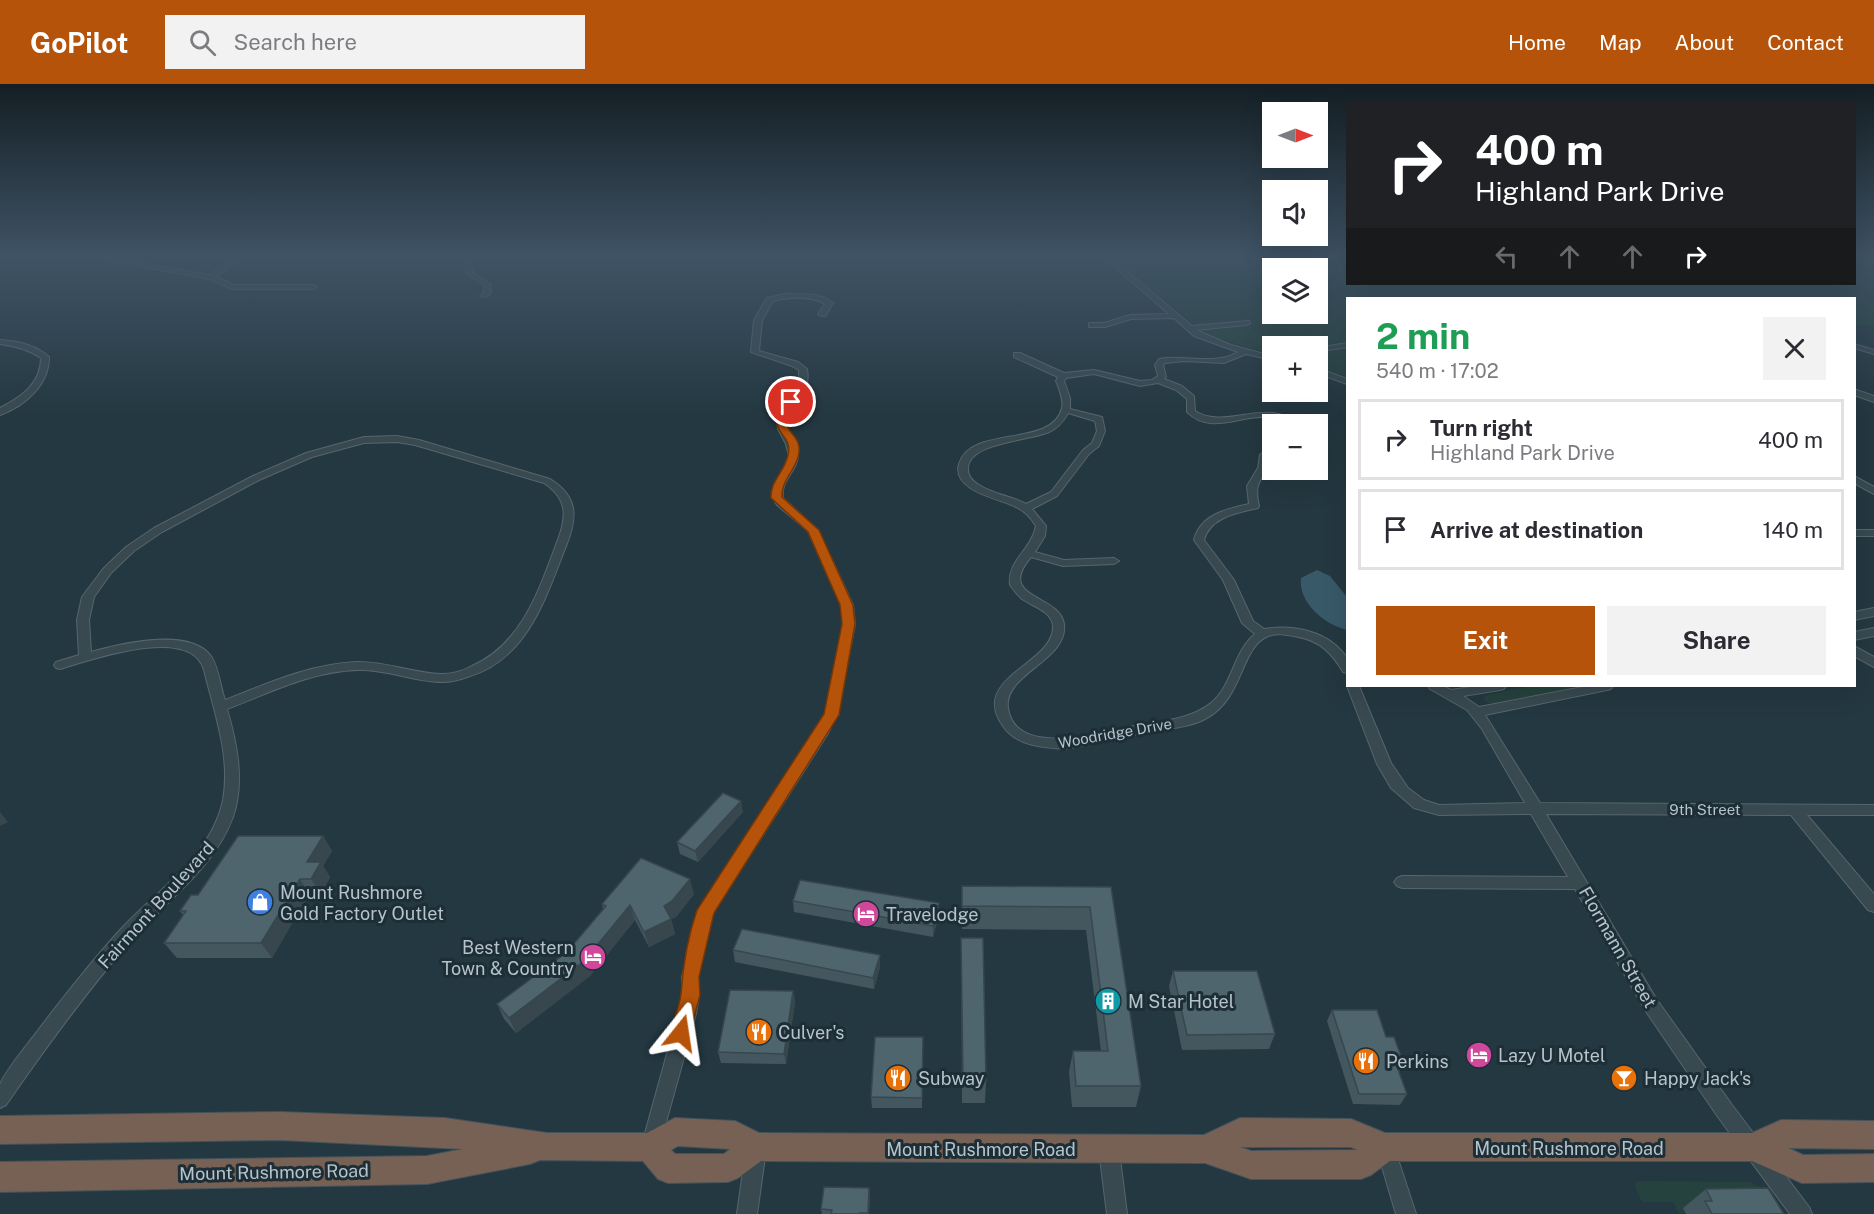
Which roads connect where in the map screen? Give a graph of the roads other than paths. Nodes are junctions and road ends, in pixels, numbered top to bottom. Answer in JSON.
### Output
{"nodes":[{"id":1,"x":764,"y":310,"type":"edge"},
{"id":2,"x":825,"y":310,"type":"edge"},
{"id":3,"x":1169,"y":310,"type":"edge"},
{"id":4,"x":822,"y":314,"type":"dead end"},
{"id":5,"x":1176,"y":316,"type":"junction"},
{"id":6,"x":1246,"y":322,"type":"dead end"},
{"id":7,"x":1092,"y":325,"type":"dead end"},
{"id":8,"x":1190,"y":328,"type":"junction"},
{"id":9,"x":0,"y":342,"type":"edge"},
{"id":10,"x":1346,"y":345,"type":"edge"},
{"id":11,"x":1856,"y":347,"type":"edge"},
{"id":12,"x":1328,"y":349,"type":"edge"},
{"id":13,"x":1346,"y":350,"type":"edge"},
{"id":14,"x":1245,"y":351,"type":"junction"},
{"id":15,"x":1328,"y":351,"type":"edge"},
{"id":16,"x":1874,"y":352,"type":"edge"},
{"id":17,"x":1017,"y":355,"type":"dead end"},
{"id":18,"x":1262,"y":355,"type":"edge"},
{"id":19,"x":1328,"y":374,"type":"edge"},
{"id":20,"x":1063,"y":376,"type":"junction"},
{"id":21,"x":1159,"y":380,"type":"junction"},
{"id":22,"x":1346,"y":382,"type":"edge"},
{"id":23,"x":1856,"y":393,"type":"edge"},
{"id":24,"x":1874,"y":399,"type":"edge"},
{"id":25,"x":1065,"y":410,"type":"junction"},
{"id":26,"x":0,"y":412,"type":"edge"},
{"id":27,"x":1262,"y":414,"type":"edge"},
{"id":28,"x":1262,"y":470,"type":"edge"},
{"id":29,"x":1856,"y":480,"type":"edge"},
{"id":30,"x":1874,"y":491,"type":"edge"},
{"id":31,"x":1026,"y":508,"type":"junction"},
{"id":32,"x":1856,"y":533,"type":"edge"},
{"id":33,"x":1874,"y":533,"type":"edge"},
{"id":34,"x":1029,"y":554,"type":"junction"},
{"id":35,"x":1114,"y":561,"type":"dead end"},
{"id":36,"x":1874,"y":612,"type":"edge"},
{"id":37,"x":1856,"y":616,"type":"edge"},
{"id":38,"x":1874,"y":632,"type":"edge"},
{"id":39,"x":1261,"y":633,"type":"junction"},
{"id":40,"x":1856,"y":636,"type":"edge"},
{"id":41,"x":1856,"y":651,"type":"edge"},
{"id":42,"x":84,"y":657,"type":"junction"},
{"id":43,"x":1874,"y":663,"type":"edge"},
{"id":44,"x":60,"y":665,"type":"dead end"},
{"id":45,"x":1346,"y":667,"type":"edge"},
{"id":46,"x":1353,"y":687,"type":"edge"},
{"id":47,"x":1436,"y":687,"type":"edge"},
{"id":48,"x":1494,"y":687,"type":"edge"},
{"id":49,"x":1602,"y":687,"type":"edge"},
{"id":50,"x":1450,"y":694,"type":"junction"},
{"id":51,"x":220,"y":706,"type":"junction"},
{"id":52,"x":1477,"y":712,"type":"junction"},
{"id":53,"x":1536,"y":808,"type":"junction"},
{"id":54,"x":1794,"y":809,"type":"junction"},
{"id":55,"x":1874,"y":810,"type":"edge"},
{"id":56,"x":1402,"y":882,"type":"dead end"},
{"id":57,"x":1580,"y":883,"type":"junction"},
{"id":58,"x":1874,"y":905,"type":"edge"},
{"id":59,"x":0,"y":1099,"type":"edge"},
{"id":60,"x":0,"y":1130,"type":"edge"},
{"id":61,"x":1874,"y":1135,"type":"edge"},
{"id":62,"x":547,"y":1147,"type":"junction"},
{"id":63,"x":650,"y":1147,"type":"junction"},
{"id":64,"x":1385,"y":1147,"type":"junction"},
{"id":65,"x":1753,"y":1147,"type":"junction"},
{"id":66,"x":757,"y":1148,"type":"junction"},
{"id":67,"x":1109,"y":1150,"type":"junction"},
{"id":68,"x":1874,"y":1168,"type":"edge"},
{"id":69,"x":0,"y":1177,"type":"edge"},
{"id":70,"x":747,"y":1214,"type":"edge"},
{"id":71,"x":1118,"y":1214,"type":"edge"},
{"id":72,"x":1406,"y":1214,"type":"edge"},
{"id":73,"x":1802,"y":1214,"type":"edge"}],
"edges":[{"from":1,"to":63,"type":"street"},
{"from":2,"to":4,"type":"street"},
{"from":3,"to":5,"type":"street"},
{"from":5,"to":7,"type":"street"},
{"from":5,"to":8,"type":"street"},
{"from":6,"to":8,"type":"street"},
{"from":8,"to":14,"type":"street"},
{"from":9,"to":26,"type":"street"},
{"from":10,"to":12,"type":"street"},
{"from":11,"to":16,"type":"street"},
{"from":13,"to":15,"type":"street"},
{"from":14,"to":18,"type":"street"},
{"from":14,"to":21,"type":"street"},
{"from":17,"to":20,"type":"street"},
{"from":19,"to":22,"type":"street"},
{"from":20,"to":21,"type":"street"},
{"from":20,"to":25,"type":"street"},
{"from":21,"to":27,"type":"street"},
{"from":23,"to":24,"type":"street"},
{"from":25,"to":31,"type":"street"},
{"from":25,"to":31,"type":"street"},
{"from":28,"to":39,"type":"street"},
{"from":29,"to":30,"type":"street"},
{"from":31,"to":34,"type":"street","name":"Woodridge Drive"},
{"from":32,"to":33,"type":"street"},
{"from":34,"to":35,"type":"street"},
{"from":34,"to":39,"type":"street","name":"Woodridge Drive"},
{"from":36,"to":37,"type":"street"},
{"from":38,"to":40,"type":"street"},
{"from":39,"to":45,"type":"street"},
{"from":41,"to":43,"type":"street"},
{"from":42,"to":44,"type":"street","name":"Fairmont Boulevard"},
{"from":42,"to":51,"type":"street","name":"Fairmont Boulevard"},
{"from":42,"to":51,"type":"street"},
{"from":46,"to":53,"type":"street"},
{"from":47,"to":50,"type":"street","name":"Flormann Street"},
{"from":48,"to":50,"type":"street"},
{"from":49,"to":52,"type":"street"},
{"from":50,"to":52,"type":"street","name":"Flormann Street"},
{"from":51,"to":59,"type":"street","name":"Fairmont Boulevard"},
{"from":52,"to":53,"type":"street","name":"Flormann Street"},
{"from":53,"to":54,"type":"street","name":"9th Street"},
{"from":53,"to":57,"type":"street","name":"Flormann Street"},
{"from":54,"to":55,"type":"street","name":"9th Street"},
{"from":54,"to":58,"type":"street"},
{"from":56,"to":57,"type":"street"},
{"from":57,"to":65,"type":"street","name":"Flormann Street"},
{"from":60,"to":62,"type":"highway","name":"Mount Rushmore Road"},
{"from":61,"to":65,"type":"highway","name":"Mount Rushmore Road"},
{"from":62,"to":63,"type":"highway","name":"Mount Rushmore Road"},
{"from":62,"to":69,"type":"highway","name":"Mount Rushmore Road"},
{"from":63,"to":66,"type":"highway"},
{"from":64,"to":65,"type":"highway","name":"Mount Rushmore Road"},
{"from":64,"to":67,"type":"highway","name":"Mount Rushmore Road"},
{"from":64,"to":72,"type":"street"},
{"from":65,"to":68,"type":"highway","name":"Mount Rushmore Road"},
{"from":65,"to":73,"type":"street","name":"Flormann Street"},
{"from":66,"to":67,"type":"highway","name":"Mount Rushmore Road"},
{"from":66,"to":70,"type":"street"},
{"from":67,"to":71,"type":"street"}]}
